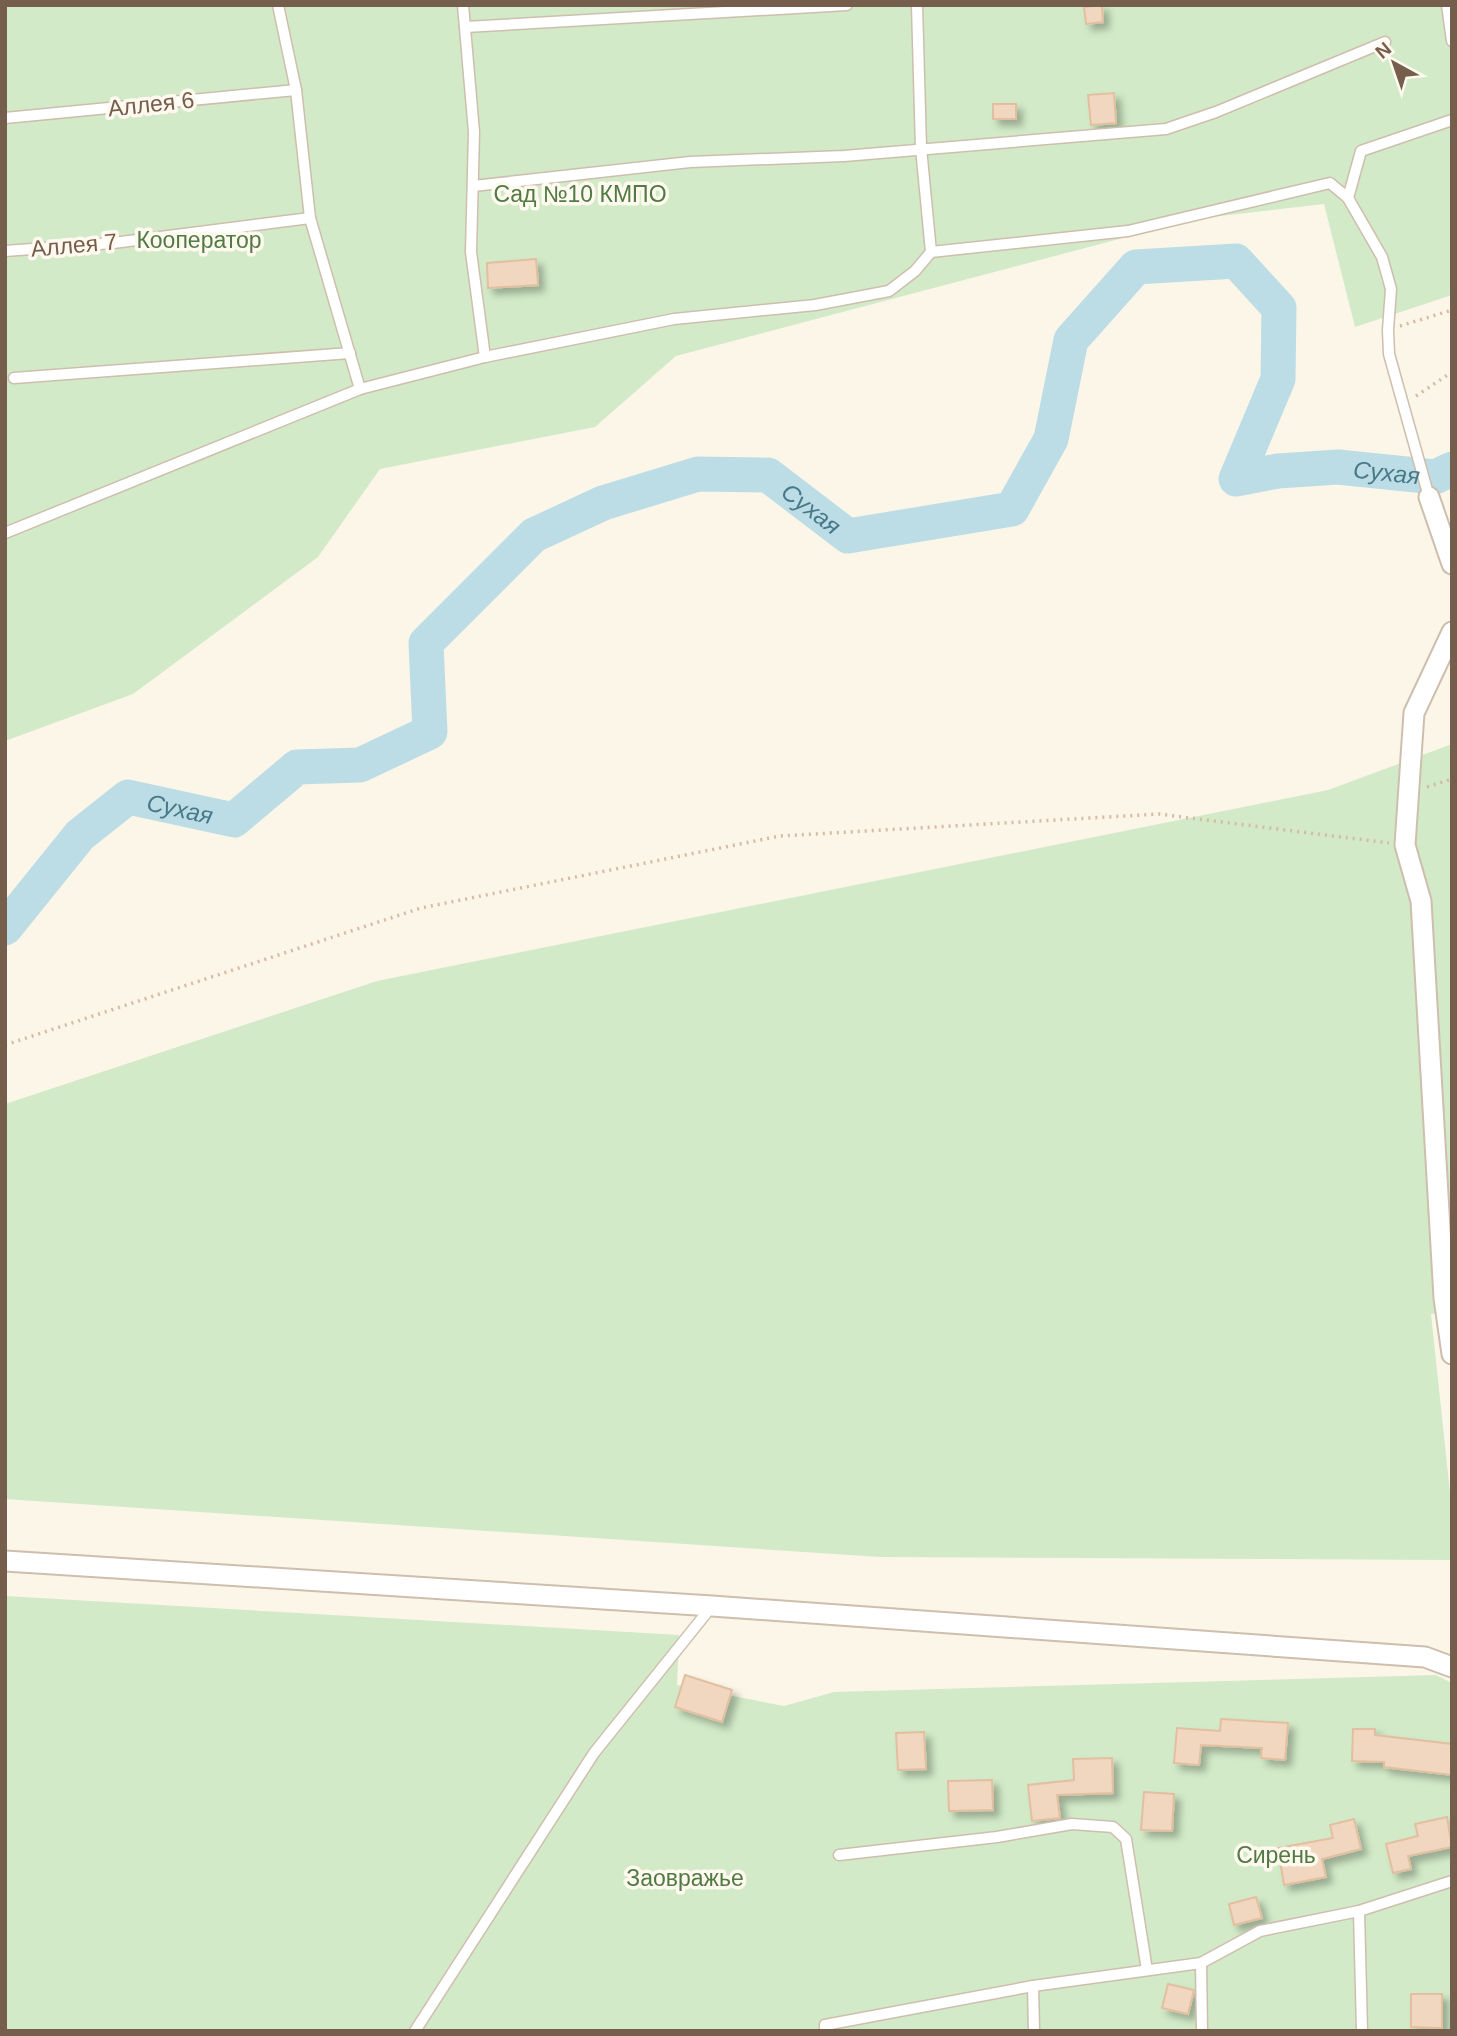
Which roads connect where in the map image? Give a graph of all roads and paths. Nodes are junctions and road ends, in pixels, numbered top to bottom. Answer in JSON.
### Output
{"nodes":[{"id":1,"x":278,"y":5,"type":"edge"},
{"id":2,"x":463,"y":5,"type":"edge"},
{"id":3,"x":847,"y":5,"type":"edge"},
{"id":4,"x":917,"y":5,"type":"edge"},
{"id":5,"x":1447,"y":5,"type":"edge"},
{"id":6,"x":465,"y":27,"type":"junction"},
{"id":7,"x":1452,"y":41,"type":"edge"},
{"id":8,"x":1385,"y":42,"type":"dead end"},
{"id":9,"x":296,"y":90,"type":"junction"},
{"id":10,"x":5,"y":118,"type":"edge"},
{"id":11,"x":1452,"y":120,"type":"edge"},
{"id":12,"x":921,"y":148,"type":"junction"},
{"id":13,"x":473,"y":186,"type":"junction"},
{"id":14,"x":1348,"y":198,"type":"junction"},
{"id":15,"x":310,"y":218,"type":"junction"},
{"id":16,"x":5,"y":251,"type":"edge"},
{"id":17,"x":931,"y":252,"type":"junction"},
{"id":18,"x":1452,"y":310,"type":"edge"},
{"id":19,"x":1388,"y":330,"type":"junction"},
{"id":20,"x":349,"y":353,"type":"junction"},
{"id":21,"x":485,"y":357,"type":"junction"},
{"id":22,"x":1452,"y":372,"type":"edge"},
{"id":23,"x":14,"y":377,"type":"dead end"},
{"id":24,"x":360,"y":388,"type":"junction"},
{"id":25,"x":1402,"y":405,"type":"junction"},
{"id":26,"x":1429,"y":497,"type":"joint"},
{"id":27,"x":5,"y":533,"type":"edge"},
{"id":28,"x":1452,"y":564,"type":"edge"},
{"id":29,"x":1452,"y":632,"type":"edge"},
{"id":30,"x":1405,"y":845,"type":"junction"},
{"id":31,"x":5,"y":1045,"type":"edge"},
{"id":32,"x":1452,"y":1354,"type":"edge"},
{"id":33,"x":5,"y":1561,"type":"edge"},
{"id":34,"x":712,"y":1606,"type":"junction"},
{"id":35,"x":1452,"y":1667,"type":"edge"},
{"id":36,"x":839,"y":1855,"type":"dead end"},
{"id":37,"x":1452,"y":1881,"type":"edge"},
{"id":38,"x":1359,"y":1911,"type":"junction"},
{"id":39,"x":1201,"y":1963,"type":"junction"},
{"id":40,"x":1147,"y":1970,"type":"junction"},
{"id":41,"x":1033,"y":1986,"type":"junction"},
{"id":42,"x":415,"y":2031,"type":"edge"},
{"id":43,"x":825,"y":2031,"type":"edge"},
{"id":44,"x":1034,"y":2031,"type":"edge"},
{"id":45,"x":1202,"y":2031,"type":"edge"},
{"id":46,"x":1362,"y":2031,"type":"edge"}],
"edges":[{"from":1,"to":9,"type":"lane"},
{"from":2,"to":6,"type":"lane"},
{"from":3,"to":6,"type":"lane"},
{"from":4,"to":12,"type":"lane"},
{"from":5,"to":7,"type":"lane"},
{"from":6,"to":13,"type":"lane"},
{"from":8,"to":12,"type":"lane"},
{"from":9,"to":10,"type":"lane","name":"Аллея 6"},
{"from":9,"to":15,"type":"lane"},
{"from":11,"to":14,"type":"lane"},
{"from":12,"to":13,"type":"lane"},
{"from":12,"to":17,"type":"lane"},
{"from":13,"to":21,"type":"lane"},
{"from":14,"to":17,"type":"lane"},
{"from":14,"to":19,"type":"lane"},
{"from":15,"to":16,"type":"lane","name":"Аллея 7"},
{"from":15,"to":20,"type":"lane"},
{"from":17,"to":21,"type":"lane"},
{"from":18,"to":19,"type":"path"},
{"from":19,"to":25,"type":"lane"},
{"from":20,"to":23,"type":"lane"},
{"from":20,"to":24,"type":"lane"},
{"from":21,"to":24,"type":"lane"},
{"from":22,"to":25,"type":"path"},
{"from":24,"to":27,"type":"lane"},
{"from":25,"to":26,"type":"lane"},
{"from":26,"to":28,"type":"street"},
{"from":29,"to":30,"type":"street"},
{"from":30,"to":31,"type":"path"},
{"from":30,"to":32,"type":"street"},
{"from":33,"to":34,"type":"street"},
{"from":34,"to":35,"type":"street"},
{"from":34,"to":42,"type":"lane"},
{"from":36,"to":40,"type":"lane"},
{"from":37,"to":38,"type":"lane"},
{"from":38,"to":39,"type":"lane"},
{"from":38,"to":46,"type":"lane"},
{"from":39,"to":40,"type":"lane"},
{"from":39,"to":45,"type":"lane"},
{"from":40,"to":41,"type":"lane"},
{"from":41,"to":43,"type":"lane"},
{"from":41,"to":44,"type":"lane"}]}
